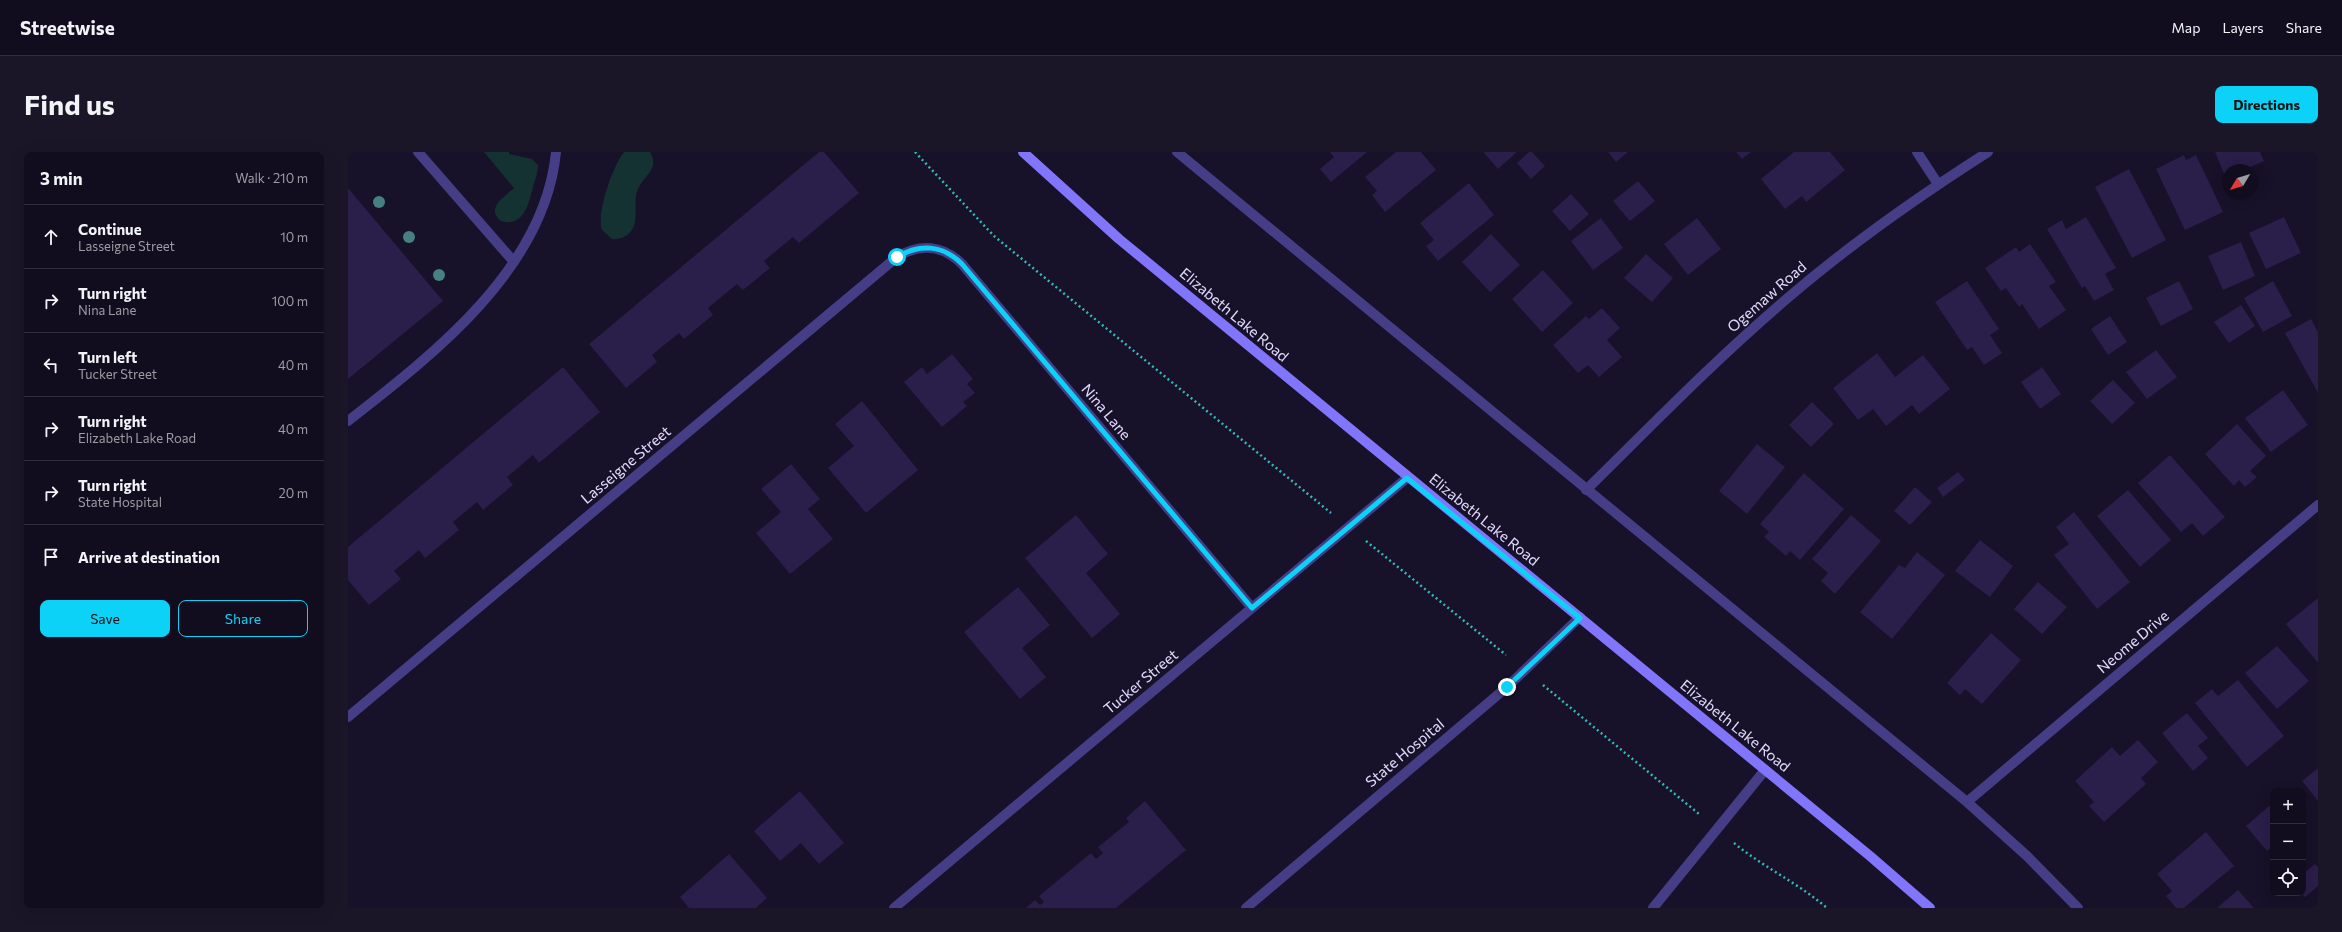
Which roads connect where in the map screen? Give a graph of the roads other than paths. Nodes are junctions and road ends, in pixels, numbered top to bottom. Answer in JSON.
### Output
{"nodes":[{"id":1,"x":418,"y":152,"type":"edge"},
{"id":2,"x":556,"y":152,"type":"edge"},
{"id":3,"x":1023,"y":152,"type":"edge"},
{"id":4,"x":1177,"y":152,"type":"edge"},
{"id":5,"x":1917,"y":152,"type":"edge"},
{"id":6,"x":1988,"y":152,"type":"edge"},
{"id":7,"x":1938,"y":184,"type":"junction"},
{"id":8,"x":928,"y":247,"type":"joint"},
{"id":9,"x":514,"y":262,"type":"junction"},
{"id":10,"x":348,"y":421,"type":"edge"},
{"id":11,"x":1407,"y":478,"type":"junction"},
{"id":12,"x":1586,"y":490,"type":"junction"},
{"id":13,"x":2318,"y":504,"type":"edge"},
{"id":14,"x":1252,"y":608,"type":"junction"},
{"id":15,"x":1580,"y":618,"type":"junction"},
{"id":16,"x":348,"y":717,"type":"edge"},
{"id":17,"x":1765,"y":770,"type":"junction"},
{"id":18,"x":1967,"y":802,"type":"junction"},
{"id":19,"x":894,"y":908,"type":"edge"},
{"id":20,"x":1246,"y":908,"type":"edge"},
{"id":21,"x":1653,"y":908,"type":"edge"},
{"id":22,"x":1930,"y":908,"type":"edge"},
{"id":23,"x":2078,"y":908,"type":"edge"}],
"edges":[{"from":1,"to":9,"type":"street"},
{"from":2,"to":9,"type":"street"},
{"from":3,"to":11,"type":"main road","name":"Elizabeth Lake Road"},
{"from":4,"to":12,"type":"street"},
{"from":5,"to":7,"type":"street"},
{"from":6,"to":7,"type":"street","name":"Ogemaw Road"},
{"from":7,"to":12,"type":"street","name":"Ogemaw Road"},
{"from":8,"to":14,"type":"street","name":"Nina Lane"},
{"from":8,"to":16,"type":"street","name":"Lasseigne Street"},
{"from":9,"to":10,"type":"street"},
{"from":11,"to":14,"type":"street","name":"Tucker Street"},
{"from":11,"to":15,"type":"main road","name":"Elizabeth Lake Road"},
{"from":12,"to":18,"type":"street"},
{"from":13,"to":18,"type":"street","name":"Neome Drive"},
{"from":14,"to":19,"type":"street","name":"Tucker Street"},
{"from":15,"to":17,"type":"main road","name":"Elizabeth Lake Road"},
{"from":15,"to":20,"type":"street","name":"State Hospital"},
{"from":17,"to":21,"type":"street"},
{"from":17,"to":22,"type":"main road","name":"Elizabeth Lake Road"},
{"from":18,"to":23,"type":"street"}]}
